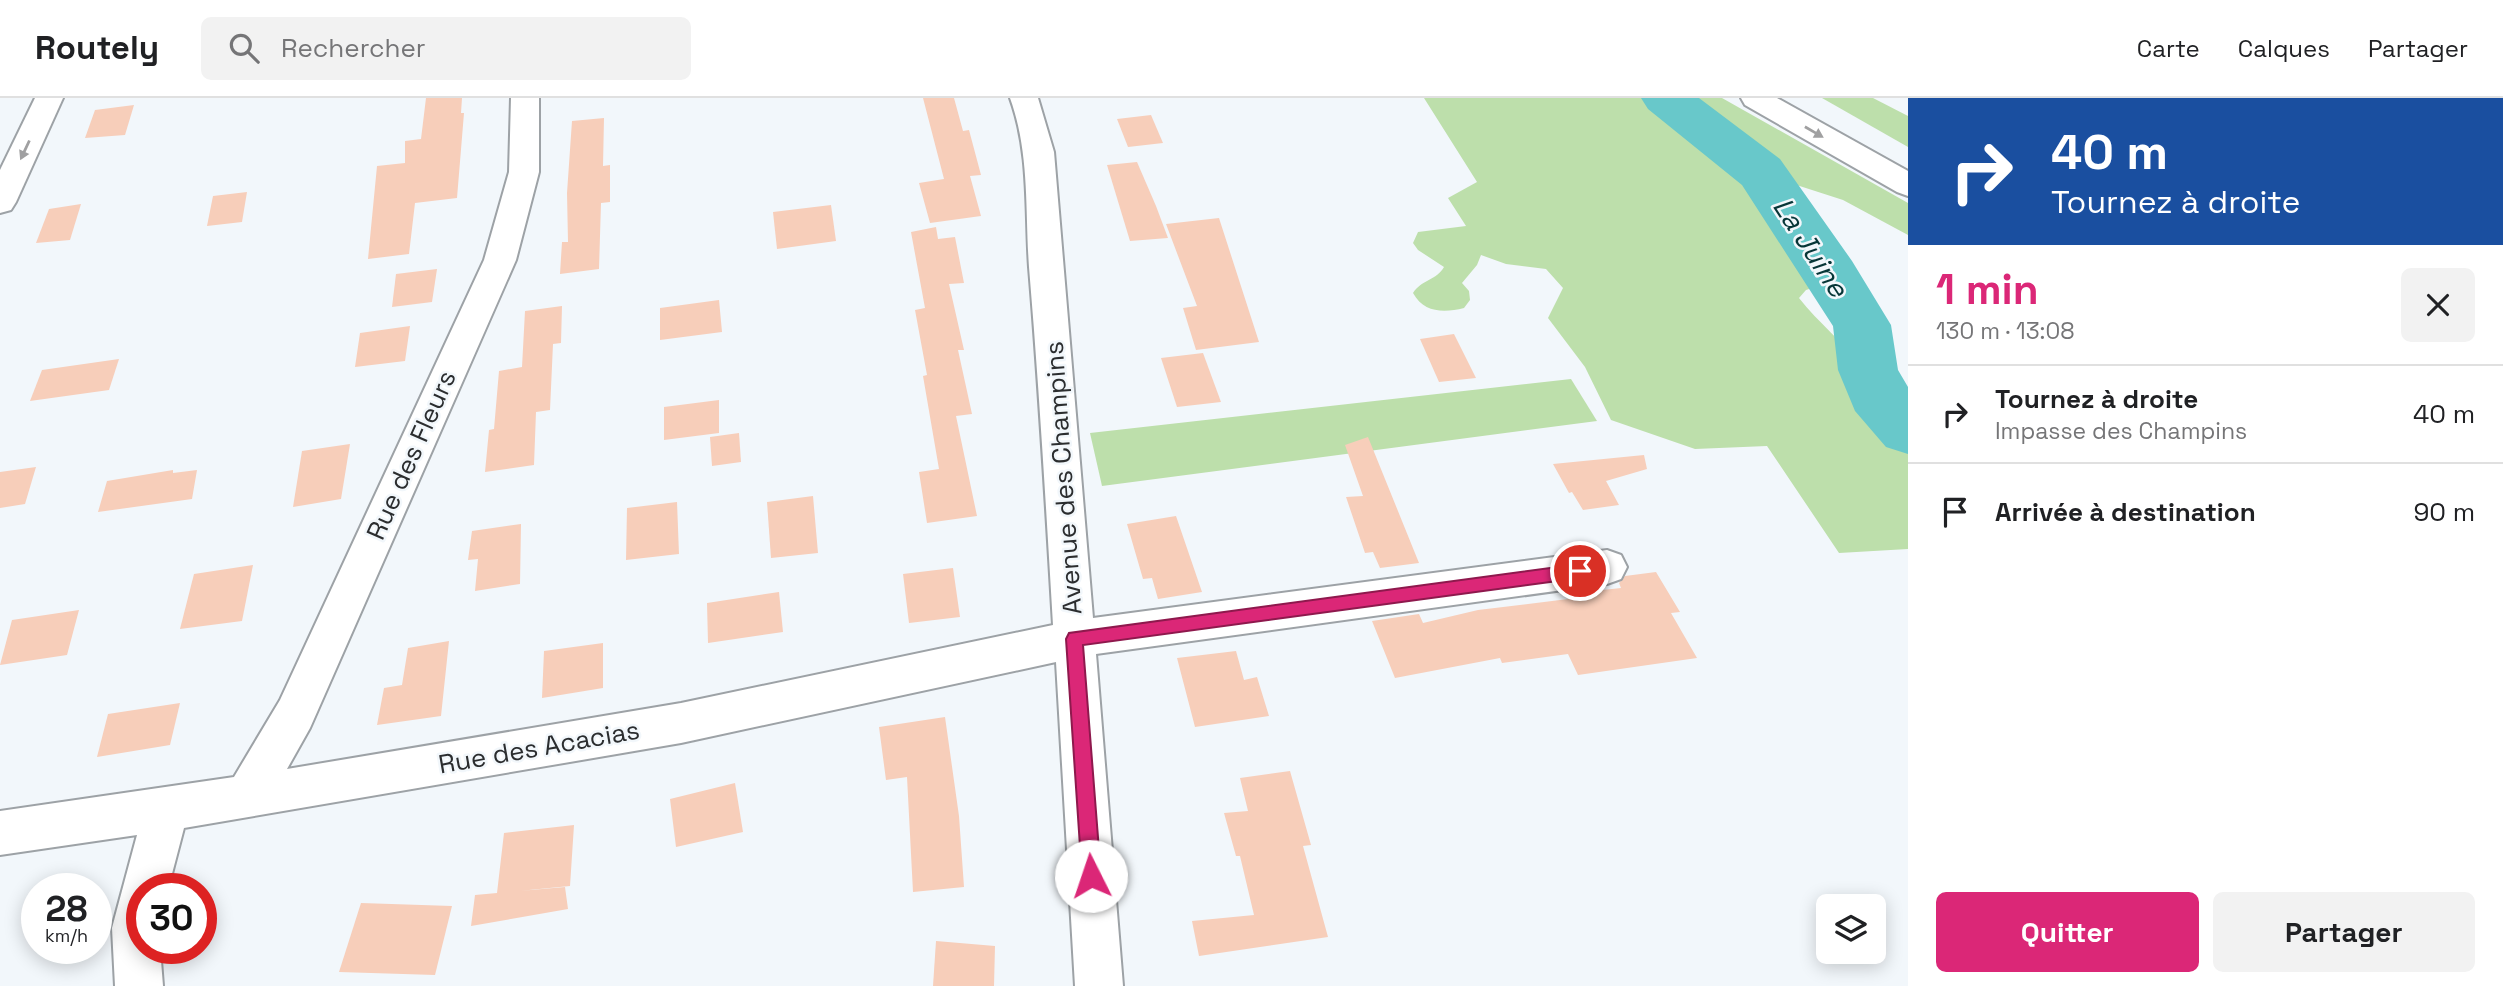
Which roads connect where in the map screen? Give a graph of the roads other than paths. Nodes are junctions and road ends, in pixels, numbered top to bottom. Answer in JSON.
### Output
{"nodes":[{"id":1,"x":50,"y":98,"type":"edge"},
{"id":2,"x":525,"y":98,"type":"edge"},
{"id":3,"x":1024,"y":98,"type":"edge"},
{"id":4,"x":1755,"y":98,"type":"edge"},
{"id":5,"x":1797,"y":98,"type":"edge"},
{"id":6,"x":1908,"y":160,"type":"edge"},
{"id":7,"x":1908,"y":185,"type":"edge"},
{"id":8,"x":0,"y":202,"type":"edge"},
{"id":9,"x":1607,"y":567,"type":"dead end"},
{"id":10,"x":1074,"y":639,"type":"junction"},
{"id":11,"x":247,"y":797,"type":"junction"},
{"id":12,"x":167,"y":808,"type":"junction"},
{"id":13,"x":0,"y":833,"type":"edge"},
{"id":14,"x":149,"y":873,"type":"edge"},
{"id":15,"x":137,"y":964,"type":"edge"},
{"id":16,"x":139,"y":986,"type":"edge"},
{"id":17,"x":1099,"y":986,"type":"edge"}],
"edges":[{"from":1,"to":8,"type":"street","one_way":true},
{"from":2,"to":11,"type":"street","name":"Rue des Fleurs"},
{"from":3,"to":10,"type":"street","name":"Avenue des Champins"},
{"from":4,"to":7,"type":"street","one_way":true},
{"from":5,"to":6,"type":"street"},
{"from":9,"to":10,"type":"street","name":"Rue des Acacias"},
{"from":10,"to":11,"type":"street","name":"Rue des Acacias"},
{"from":10,"to":17,"type":"street","name":"Avenue des Champins"},
{"from":11,"to":12,"type":"street","name":"Rue des Acacias"},
{"from":12,"to":13,"type":"street","name":"Rue des Acacias"},
{"from":12,"to":14,"type":"street"},
{"from":15,"to":16,"type":"street"}]}
